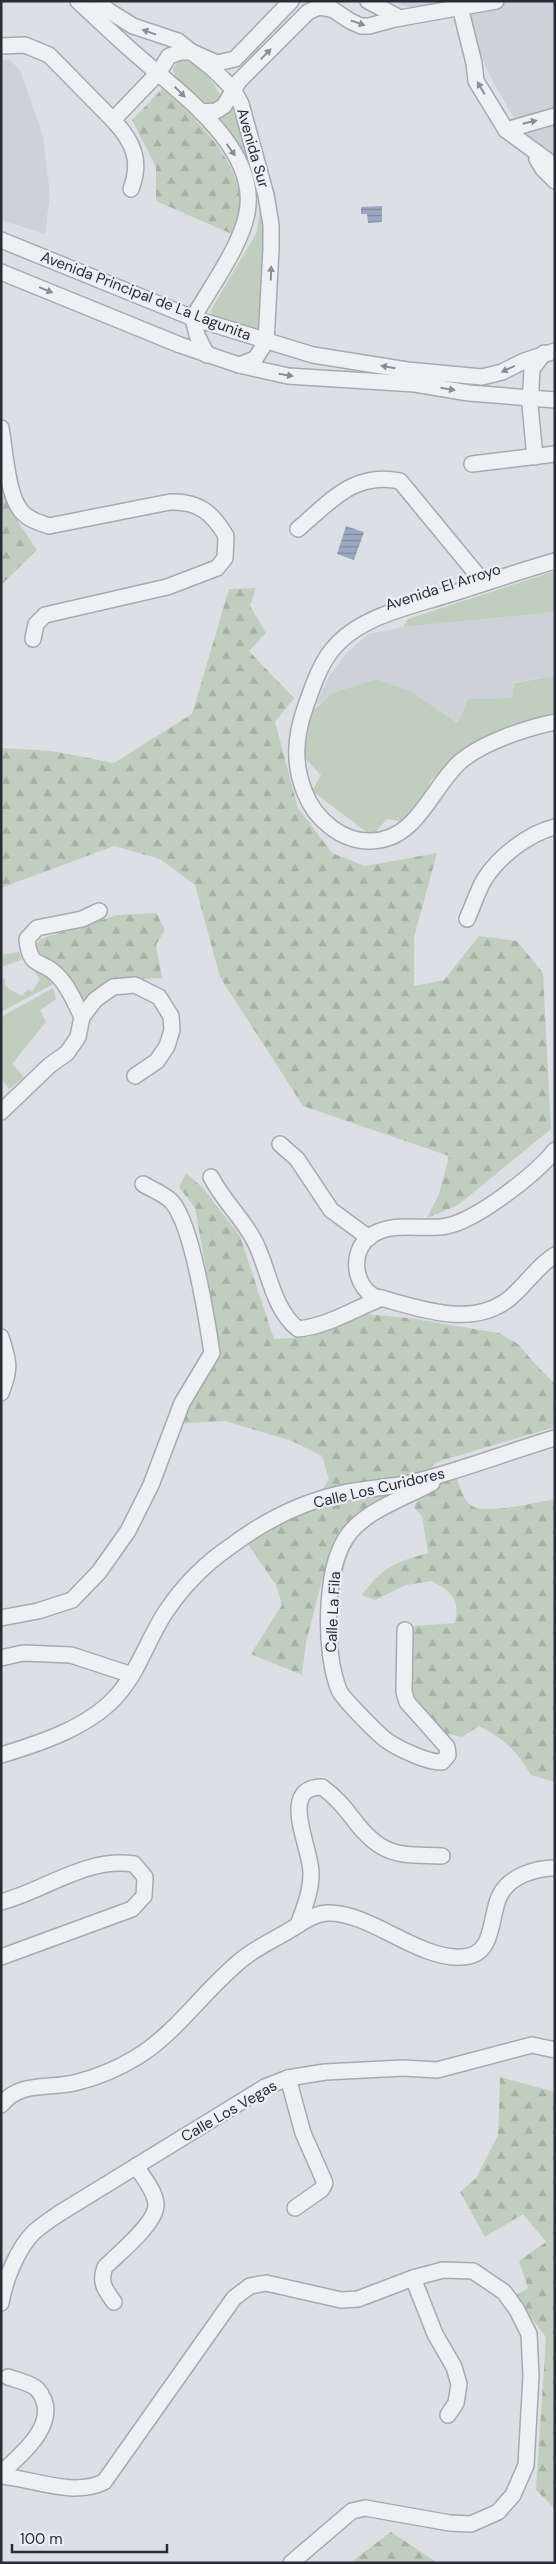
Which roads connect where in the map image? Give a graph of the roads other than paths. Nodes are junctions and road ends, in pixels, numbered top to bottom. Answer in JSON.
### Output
{"nodes":[{"id":1,"x":78,"y":1,"type":"edge"},
{"id":2,"x":98,"y":1,"type":"edge"},
{"id":3,"x":291,"y":1,"type":"edge"},
{"id":4,"x":368,"y":1,"type":"edge"},
{"id":5,"x":496,"y":1,"type":"edge"},
{"id":6,"x":461,"y":4,"type":"edge"},
{"id":7,"x":326,"y":5,"type":"edge"},
{"id":8,"x":400,"y":18,"type":"junction"},
{"id":9,"x":1,"y":46,"type":"edge"},
{"id":10,"x":192,"y":52,"type":"junction"},
{"id":11,"x":159,"y":72,"type":"junction"},
{"id":12,"x":233,"y":89,"type":"junction"},
{"id":13,"x":201,"y":112,"type":"junction"},
{"id":14,"x":555,"y":116,"type":"edge"},
{"id":15,"x":113,"y":120,"type":"junction"},
{"id":16,"x":506,"y":130,"type":"junction"},
{"id":17,"x":533,"y":151,"type":"junction"},
{"id":18,"x":555,"y":166,"type":"edge"},
{"id":19,"x":555,"y":181,"type":"edge"},
{"id":20,"x":131,"y":189,"type":"dead end"},
{"id":21,"x":1,"y":240,"type":"edge"},
{"id":22,"x":1,"y":272,"type":"edge"},
{"id":23,"x":193,"y":318,"type":"junction"},
{"id":24,"x":269,"y":322,"type":"junction"},
{"id":25,"x":266,"y":342,"type":"junction"},
{"id":26,"x":291,"y":349,"type":"junction"},
{"id":27,"x":549,"y":352,"type":"edge"},
{"id":28,"x":207,"y":355,"type":"junction"},
{"id":29,"x":314,"y":355,"type":"junction"},
{"id":30,"x":239,"y":365,"type":"junction"},
{"id":31,"x":312,"y":378,"type":"junction"},
{"id":32,"x":531,"y":398,"type":"junction"},
{"id":33,"x":555,"y":400,"type":"edge"},
{"id":34,"x":1,"y":428,"type":"edge"},
{"id":35,"x":555,"y":454,"type":"edge"},
{"id":36,"x":535,"y":457,"type":"junction"},
{"id":37,"x":472,"y":464,"type":"dead end"},
{"id":38,"x":298,"y":529,"type":"dead end"},
{"id":39,"x":555,"y":551,"type":"edge"},
{"id":40,"x":555,"y":561,"type":"edge"},
{"id":41,"x":481,"y":579,"type":"junction"},
{"id":42,"x":33,"y":639,"type":"dead end"},
{"id":43,"x":555,"y":722,"type":"edge"},
{"id":44,"x":555,"y":827,"type":"edge"},
{"id":45,"x":99,"y":912,"type":"dead end"},
{"id":46,"x":467,"y":919,"type":"dead end"},
{"id":47,"x":82,"y":1017,"type":"junction"},
{"id":48,"x":135,"y":1076,"type":"dead end"},
{"id":49,"x":1,"y":1112,"type":"edge"},
{"id":50,"x":280,"y":1144,"type":"dead end"},
{"id":51,"x":555,"y":1150,"type":"edge"},
{"id":52,"x":212,"y":1177,"type":"dead end"},
{"id":53,"x":142,"y":1184,"type":"dead end"},
{"id":54,"x":369,"y":1238,"type":"junction"},
{"id":55,"x":555,"y":1255,"type":"edge"},
{"id":56,"x":382,"y":1298,"type":"junction"},
{"id":57,"x":1,"y":1337,"type":"edge"},
{"id":58,"x":1,"y":1393,"type":"edge"},
{"id":59,"x":555,"y":1438,"type":"edge"},
{"id":60,"x":460,"y":1469,"type":"junction"},
{"id":61,"x":1,"y":1618,"type":"edge"},
{"id":62,"x":405,"y":1630,"type":"dead end"},
{"id":63,"x":1,"y":1658,"type":"edge"},
{"id":64,"x":132,"y":1675,"type":"junction"},
{"id":65,"x":1,"y":1755,"type":"edge"},
{"id":66,"x":442,"y":1856,"type":"dead end"},
{"id":67,"x":555,"y":1868,"type":"edge"},
{"id":68,"x":1,"y":1902,"type":"edge"},
{"id":69,"x":298,"y":1925,"type":"junction"},
{"id":70,"x":1,"y":1957,"type":"edge"},
{"id":71,"x":555,"y":2050,"type":"edge"},
{"id":72,"x":288,"y":2078,"type":"junction"},
{"id":73,"x":1,"y":2105,"type":"edge"},
{"id":74,"x":136,"y":2166,"type":"junction"},
{"id":75,"x":296,"y":2208,"type":"dead end"},
{"id":76,"x":413,"y":2278,"type":"junction"},
{"id":77,"x":114,"y":2302,"type":"dead end"},
{"id":78,"x":1,"y":2303,"type":"edge"},
{"id":79,"x":8,"y":2377,"type":"dead end"},
{"id":80,"x":448,"y":2415,"type":"dead end"},
{"id":81,"x":1,"y":2475,"type":"edge"},
{"id":82,"x":291,"y":2563,"type":"edge"}],
"edges":[{"from":1,"to":11,"type":"street","name":"Avenida Sur"},
{"from":10,"to":2,"type":"street","name":"Avenida Sur","one_way":true},
{"from":3,"to":10,"type":"street"},
{"from":4,"to":8,"type":"street"},
{"from":5,"to":6,"type":"street"},
{"from":6,"to":8,"type":"street"},
{"from":16,"to":6,"type":"street","one_way":true},
{"from":7,"to":8,"type":"street","one_way":true},
{"from":12,"to":7,"type":"street","one_way":true},
{"from":9,"to":15,"type":"street"},
{"from":10,"to":11,"type":"street"},
{"from":10,"to":12,"type":"street","name":"Avenida Sur"},
{"from":11,"to":13,"type":"street","name":"Avenida Sur","one_way":true},
{"from":11,"to":15,"type":"street"},
{"from":12,"to":13,"type":"street"},
{"from":24,"to":12,"type":"street","name":"Avenida Sur","one_way":true},
{"from":13,"to":23,"type":"street","name":"Avenida Sur","one_way":true},
{"from":16,"to":14,"type":"street","one_way":true},
{"from":15,"to":20,"type":"street"},
{"from":16,"to":17,"type":"street"},
{"from":17,"to":18,"type":"street"},
{"from":17,"to":19,"type":"street"},
{"from":21,"to":23,"type":"street","name":"Avenida Principal de La Lagunita"},
{"from":22,"to":28,"type":"street","name":"Avenida Principal de La Lagunita","one_way":true},
{"from":23,"to":25,"type":"street","name":"Avenida Principal de La Lagunita"},
{"from":23,"to":28,"type":"street"},
{"from":24,"to":25,"type":"street","name":"Avenida Sur"},
{"from":24,"to":26,"type":"street"},
{"from":25,"to":26,"type":"street","name":"Avenida Principal de La Lagunita"},
{"from":25,"to":30,"type":"street"},
{"from":26,"to":29,"type":"street","name":"Avenida Principal de La Lagunita"},
{"from":27,"to":29,"type":"street","name":"Avenida Principal de La Lagunita","one_way":true},
{"from":27,"to":32,"type":"street"},
{"from":28,"to":30,"type":"street","name":"Avenida Principal de La Lagunita"},
{"from":29,"to":31,"type":"street"},
{"from":30,"to":31,"type":"street","name":"Avenida Principal de La Lagunita","one_way":true},
{"from":31,"to":32,"type":"street","name":"Avenida Principal de La Lagunita","one_way":true},
{"from":32,"to":33,"type":"street","name":"Avenida Principal de La Lagunita"},
{"from":32,"to":36,"type":"street"},
{"from":34,"to":42,"type":"street"},
{"from":35,"to":36,"type":"street"},
{"from":36,"to":37,"type":"street"},
{"from":38,"to":41,"type":"street"},
{"from":39,"to":41,"type":"street","name":"Avenida El Arroyo"},
{"from":40,"to":41,"type":"street","name":"Avenida El Arroyo"},
{"from":41,"to":43,"type":"street","name":"Avenida El Arroyo"},
{"from":44,"to":46,"type":"street"},
{"from":45,"to":47,"type":"street"},
{"from":47,"to":48,"type":"street"},
{"from":47,"to":49,"type":"street"},
{"from":50,"to":54,"type":"street"},
{"from":51,"to":54,"type":"street"},
{"from":52,"to":56,"type":"street"},
{"from":53,"to":61,"type":"street"},
{"from":54,"to":56,"type":"street"},
{"from":55,"to":56,"type":"street"},
{"from":57,"to":58,"type":"street"},
{"from":59,"to":60,"type":"street","name":"Calle Los Curidores"},
{"from":60,"to":62,"type":"street","name":"Calle La Fila"},
{"from":60,"to":64,"type":"street","name":"Calle Los Curidores"},
{"from":63,"to":64,"type":"street"},
{"from":64,"to":65,"type":"street","name":"Calle Los Curidores"},
{"from":66,"to":69,"type":"street"},
{"from":67,"to":69,"type":"street"},
{"from":68,"to":70,"type":"street"},
{"from":69,"to":73,"type":"street"},
{"from":71,"to":72,"type":"street","name":"Calle Los Vegas"},
{"from":72,"to":74,"type":"street","name":"Calle Los Vegas"},
{"from":72,"to":75,"type":"street"},
{"from":74,"to":77,"type":"street"},
{"from":74,"to":78,"type":"street","name":"Calle Los Vegas"},
{"from":76,"to":80,"type":"street"},
{"from":76,"to":81,"type":"street"},
{"from":76,"to":82,"type":"street"},
{"from":79,"to":81,"type":"street"}]}
